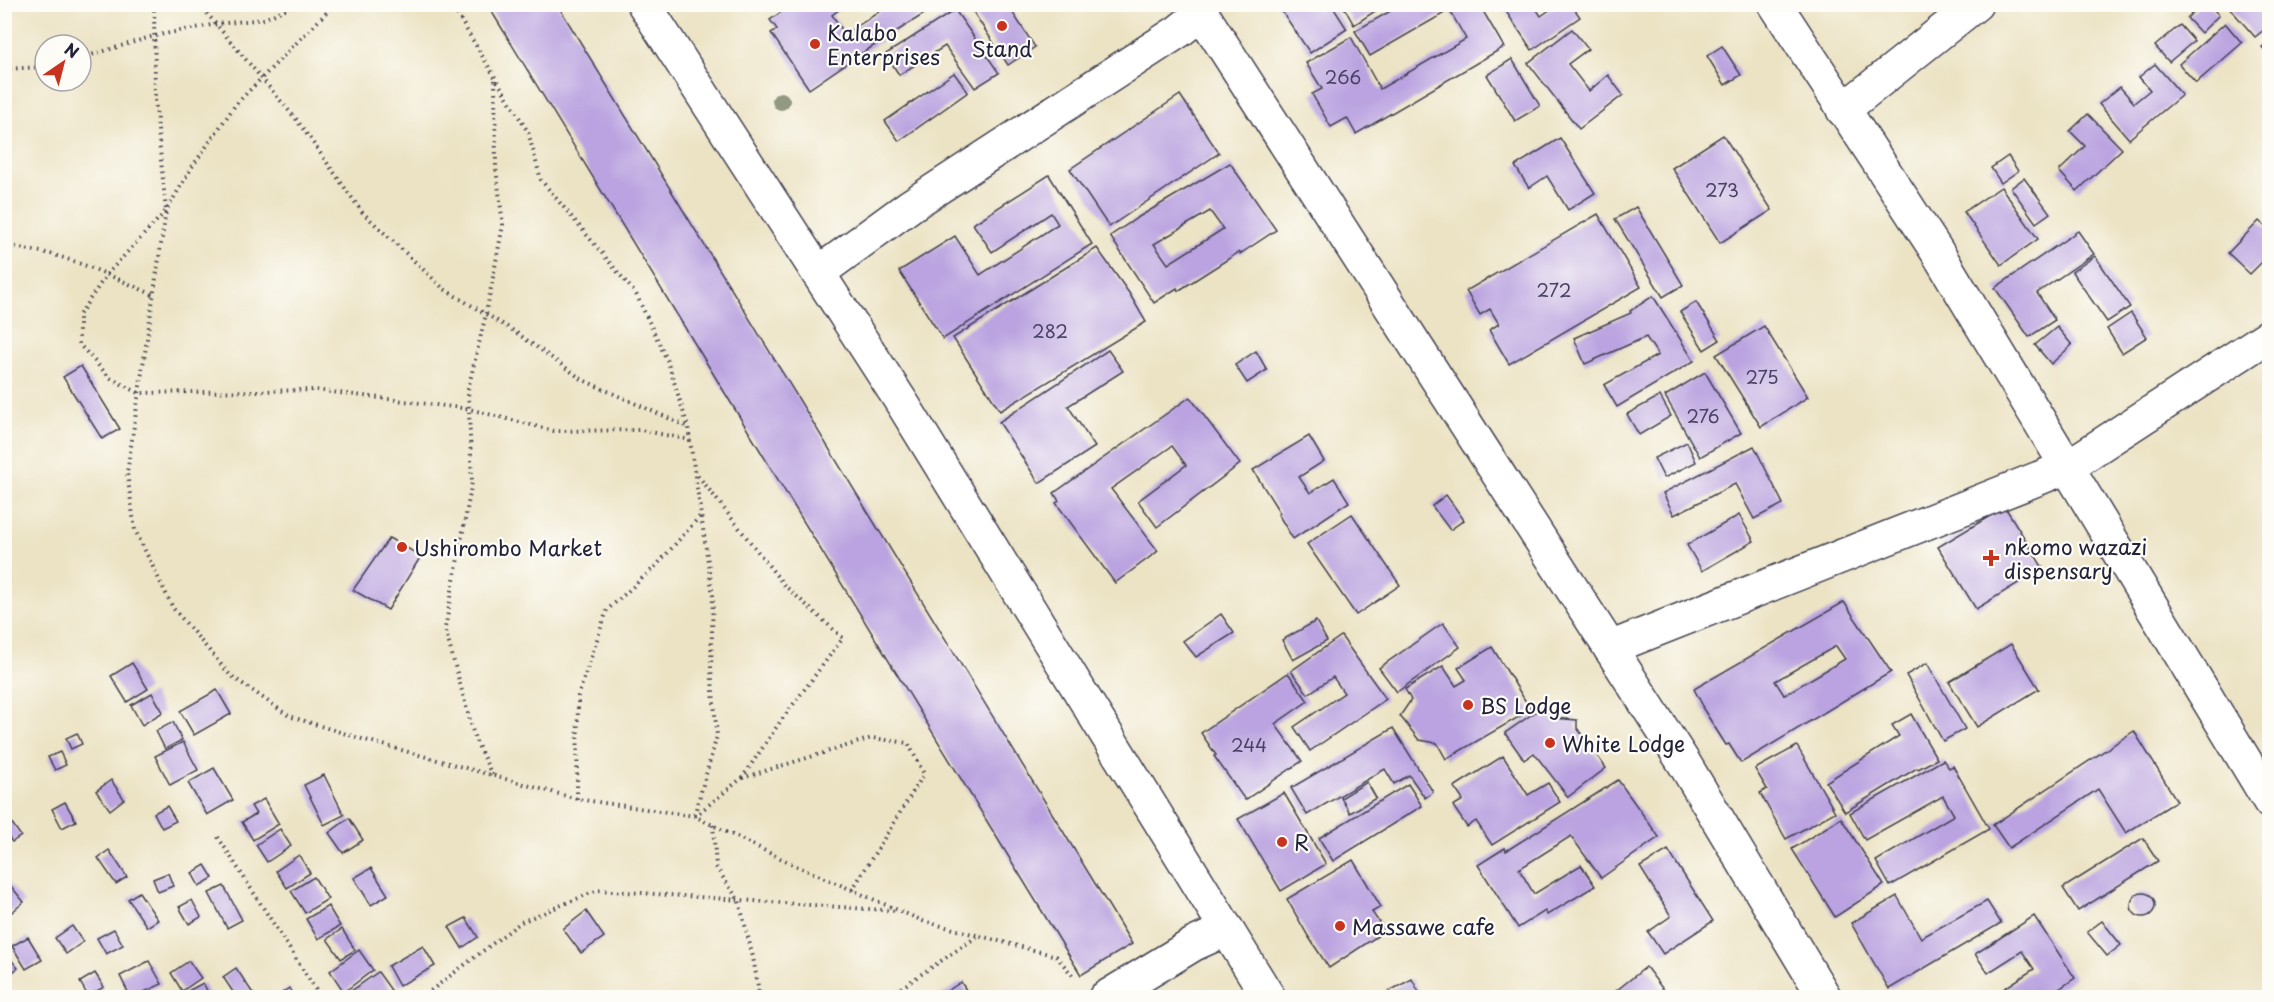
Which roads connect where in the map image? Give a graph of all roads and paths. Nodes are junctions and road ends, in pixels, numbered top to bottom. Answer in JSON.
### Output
{"nodes":[{"id":1,"x":14,"y":4,"type":"edge"},
{"id":2,"x":154,"y":4,"type":"edge"},
{"id":3,"x":199,"y":4,"type":"edge"},
{"id":4,"x":296,"y":4,"type":"edge"},
{"id":5,"x":335,"y":4,"type":"edge"},
{"id":6,"x":450,"y":4,"type":"edge"},
{"id":7,"x":644,"y":4,"type":"edge"},
{"id":8,"x":1775,"y":4,"type":"edge"},
{"id":9,"x":1976,"y":4,"type":"edge"},
{"id":10,"x":1199,"y":9,"type":"edge"},
{"id":11,"x":4,"y":24,"type":"edge"},
{"id":12,"x":217,"y":24,"type":"junction"},
{"id":13,"x":154,"y":36,"type":"junction"},
{"id":14,"x":93,"y":54,"type":"edge"},
{"id":15,"x":33,"y":68,"type":"edge"},
{"id":16,"x":4,"y":69,"type":"edge"},
{"id":17,"x":495,"y":76,"type":"junction"},
{"id":18,"x":262,"y":77,"type":"junction"},
{"id":19,"x":1843,"y":110,"type":"junction"},
{"id":20,"x":166,"y":211,"type":"junction"},
{"id":21,"x":4,"y":243,"type":"edge"},
{"id":22,"x":818,"y":273,"type":"junction"},
{"id":23,"x":107,"y":274,"type":"junction"},
{"id":24,"x":154,"y":295,"type":"junction"},
{"id":25,"x":486,"y":314,"type":"junction"},
{"id":26,"x":2270,"y":335,"type":"edge"},
{"id":27,"x":139,"y":393,"type":"junction"},
{"id":28,"x":469,"y":409,"type":"junction"},
{"id":29,"x":688,"y":427,"type":"junction"},
{"id":30,"x":690,"y":440,"type":"junction"},
{"id":31,"x":2067,"y":467,"type":"junction"},
{"id":32,"x":694,"y":471,"type":"junction"},
{"id":33,"x":701,"y":514,"type":"junction"},
{"id":34,"x":1611,"y":648,"type":"junction"},
{"id":35,"x":492,"y":775,"type":"junction"},
{"id":36,"x":742,"y":778,"type":"junction"},
{"id":37,"x":577,"y":799,"type":"junction"},
{"id":38,"x":2270,"y":802,"type":"edge"},
{"id":39,"x":694,"y":816,"type":"junction"},
{"id":40,"x":713,"y":825,"type":"junction"},
{"id":41,"x":218,"y":837,"type":"dead end"},
{"id":42,"x":852,"y":890,"type":"junction"},
{"id":43,"x":739,"y":901,"type":"junction"},
{"id":44,"x":900,"y":911,"type":"junction"},
{"id":45,"x":1227,"y":929,"type":"junction"},
{"id":46,"x":978,"y":936,"type":"junction"},
{"id":47,"x":1091,"y":990,"type":"edge"},
{"id":48,"x":321,"y":998,"type":"edge"},
{"id":49,"x":421,"y":998,"type":"edge"},
{"id":50,"x":760,"y":998,"type":"edge"},
{"id":51,"x":886,"y":998,"type":"edge"},
{"id":52,"x":1269,"y":998,"type":"edge"},
{"id":53,"x":1825,"y":998,"type":"edge"}],
"edges":[{"from":1,"to":11,"type":"path"},
{"from":2,"to":13,"type":"path"},
{"from":3,"to":12,"type":"path"},
{"from":4,"to":12,"type":"path"},
{"from":5,"to":18,"type":"path"},
{"from":6,"to":17,"type":"path"},
{"from":7,"to":22,"type":"street"},
{"from":8,"to":19,"type":"street"},
{"from":9,"to":19,"type":"street"},
{"from":10,"to":22,"type":"street"},
{"from":10,"to":34,"type":"street"},
{"from":12,"to":13,"type":"path"},
{"from":12,"to":18,"type":"path"},
{"from":13,"to":14,"type":"path"},
{"from":13,"to":20,"type":"path"},
{"from":15,"to":16,"type":"path"},
{"from":17,"to":25,"type":"path"},
{"from":17,"to":29,"type":"path"},
{"from":18,"to":20,"type":"path"},
{"from":18,"to":25,"type":"path"},
{"from":19,"to":31,"type":"street"},
{"from":20,"to":23,"type":"path"},
{"from":20,"to":24,"type":"path"},
{"from":21,"to":23,"type":"path"},
{"from":22,"to":45,"type":"street"},
{"from":23,"to":24,"type":"path"},
{"from":23,"to":27,"type":"path"},
{"from":24,"to":27,"type":"path"},
{"from":25,"to":28,"type":"path"},
{"from":25,"to":29,"type":"path"},
{"from":26,"to":31,"type":"street"},
{"from":27,"to":28,"type":"path"},
{"from":27,"to":35,"type":"path"},
{"from":28,"to":30,"type":"path"},
{"from":28,"to":35,"type":"path"},
{"from":29,"to":30,"type":"path"},
{"from":30,"to":32,"type":"path"},
{"from":31,"to":34,"type":"street"},
{"from":31,"to":38,"type":"street"},
{"from":32,"to":33,"type":"path"},
{"from":32,"to":36,"type":"path"},
{"from":33,"to":37,"type":"path"},
{"from":33,"to":39,"type":"path"},
{"from":34,"to":53,"type":"street"},
{"from":35,"to":37,"type":"path"},
{"from":36,"to":39,"type":"path"},
{"from":36,"to":42,"type":"path"},
{"from":37,"to":39,"type":"path"},
{"from":39,"to":40,"type":"path"},
{"from":40,"to":42,"type":"path"},
{"from":40,"to":43,"type":"path"},
{"from":41,"to":48,"type":"path"},
{"from":42,"to":44,"type":"path"},
{"from":43,"to":44,"type":"path"},
{"from":43,"to":49,"type":"path"},
{"from":43,"to":50,"type":"path"},
{"from":44,"to":46,"type":"path"},
{"from":45,"to":47,"type":"street"},
{"from":45,"to":52,"type":"street"},
{"from":46,"to":47,"type":"path"},
{"from":46,"to":51,"type":"path"}]}
